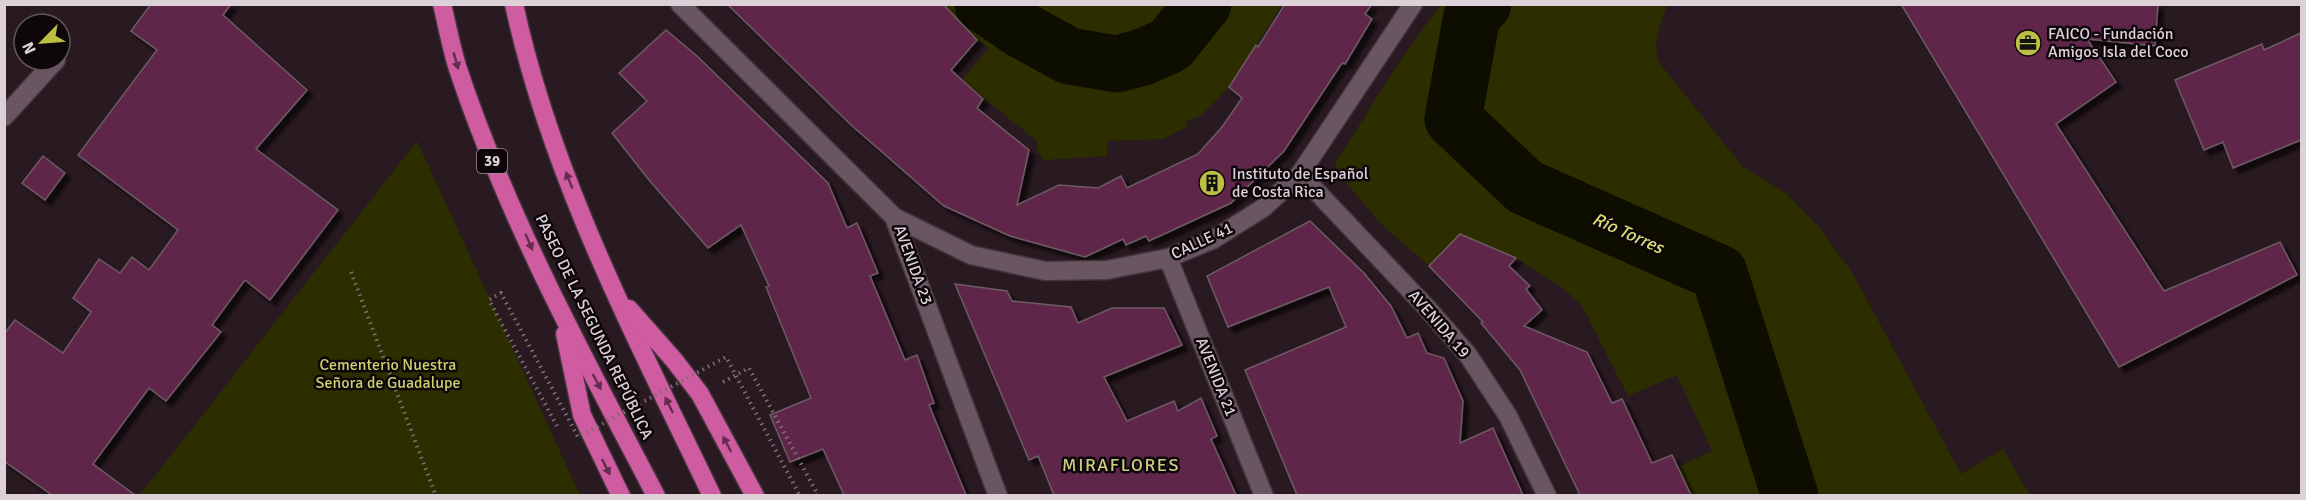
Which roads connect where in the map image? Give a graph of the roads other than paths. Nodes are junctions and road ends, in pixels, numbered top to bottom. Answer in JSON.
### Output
{"nodes":[{"id":1,"x":442,"y":4,"type":"edge"},
{"id":2,"x":514,"y":4,"type":"edge"},
{"id":3,"x":680,"y":4,"type":"edge"},
{"id":4,"x":1413,"y":4,"type":"edge"},
{"id":5,"x":45,"y":72,"type":"edge"},
{"id":6,"x":4,"y":117,"type":"edge"},
{"id":7,"x":1300,"y":174,"type":"junction"},
{"id":8,"x":894,"y":217,"type":"junction"},
{"id":9,"x":1168,"y":258,"type":"junction"},
{"id":10,"x":615,"y":292,"type":"junction"},
{"id":11,"x":560,"y":312,"type":"junction"},
{"id":12,"x":621,"y":495,"type":"edge"},
{"id":13,"x":656,"y":495,"type":"edge"},
{"id":14,"x":712,"y":495,"type":"edge"},
{"id":15,"x":755,"y":495,"type":"edge"},
{"id":16,"x":998,"y":495,"type":"edge"},
{"id":17,"x":1264,"y":495,"type":"edge"},
{"id":18,"x":1547,"y":495,"type":"edge"}],
"edges":[{"from":1,"to":11,"type":"highway","name":"PASEO DE LA SEGUNDA REPÚBLICA","number":"39","one_way":true},
{"from":10,"to":2,"type":"highway","name":"PASEO DE LA SEGUNDA REPÚBLICA","one_way":true},
{"from":3,"to":8,"type":"street","name":"AVENIDA 23"},
{"from":4,"to":7,"type":"street","name":"CALLE 41"},
{"from":5,"to":6,"type":"street"},
{"from":7,"to":9,"type":"street","name":"CALLE 41"},
{"from":7,"to":18,"type":"street","name":"AVENIDA 19"},
{"from":8,"to":9,"type":"street","name":"CALLE 41"},
{"from":8,"to":16,"type":"street","name":"AVENIDA 23"},
{"from":9,"to":17,"type":"street","name":"AVENIDA 21"},
{"from":14,"to":10,"type":"highway","name":"PASEO DE LA SEGUNDA REPÚBLICA","one_way":true},
{"from":15,"to":10,"type":"highway","one_way":true},
{"from":11,"to":12,"type":"highway","one_way":true},
{"from":11,"to":13,"type":"highway","name":"PASEO DE LA SEGUNDA REPÚBLICA","number":"39","one_way":true}]}
